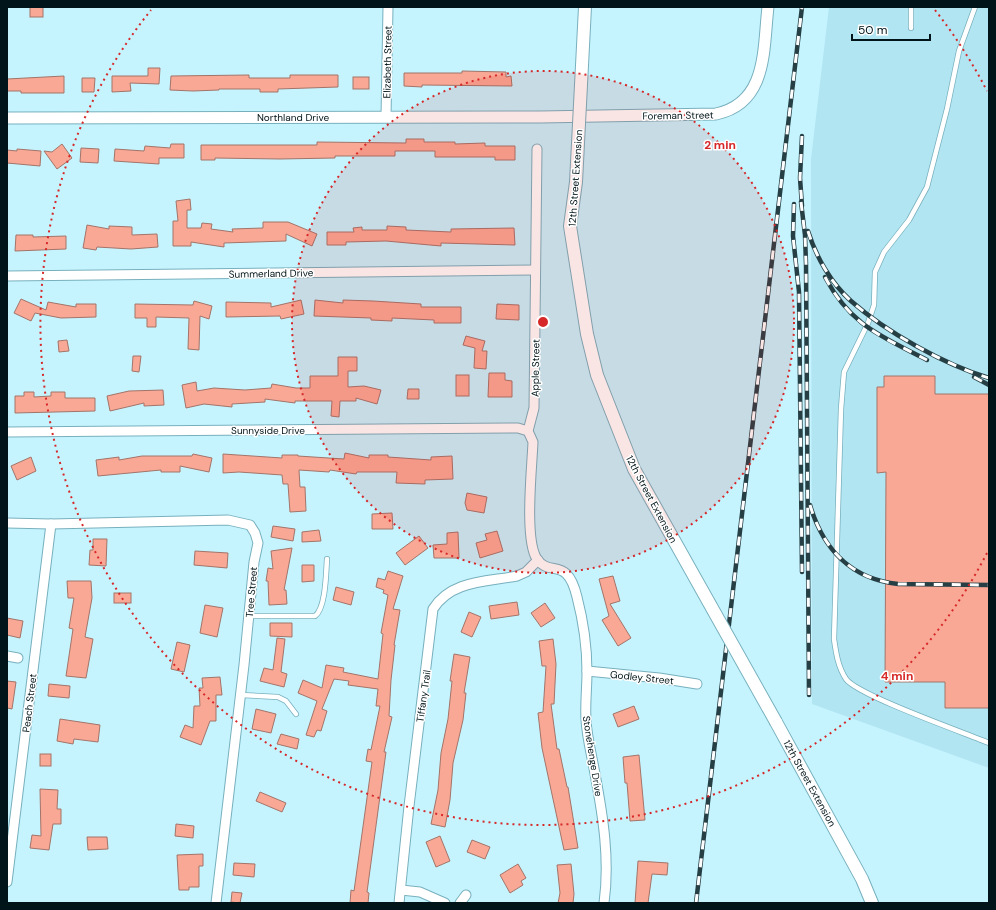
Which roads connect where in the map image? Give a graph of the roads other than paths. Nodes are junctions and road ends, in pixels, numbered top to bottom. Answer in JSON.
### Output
{"nodes":[{"id":1,"x":388,"y":7,"type":"edge"},
{"id":2,"x":585,"y":7,"type":"edge"},
{"id":3,"x":768,"y":7,"type":"edge"},
{"id":4,"x":911,"y":7,"type":"edge"},
{"id":5,"x":976,"y":7,"type":"edge"},
{"id":6,"x":911,"y":28,"type":"dead end"},
{"id":7,"x":386,"y":116,"type":"junction"},
{"id":8,"x":580,"y":116,"type":"junction"},
{"id":9,"x":7,"y":118,"type":"edge"},
{"id":10,"x":537,"y":150,"type":"dead end"},
{"id":11,"x":535,"y":270,"type":"junction"},
{"id":12,"x":7,"y":276,"type":"edge"},
{"id":13,"x":528,"y":431,"type":"junction"},
{"id":14,"x":7,"y":432,"type":"edge"},
{"id":15,"x":7,"y":523,"type":"edge"},
{"id":16,"x":51,"y":524,"type":"junction"},
{"id":17,"x":327,"y":559,"type":"dead end"},
{"id":18,"x":538,"y":560,"type":"junction"},
{"id":19,"x":249,"y":616,"type":"junction"},
{"id":20,"x":7,"y":656,"type":"edge"},
{"id":21,"x":18,"y":658,"type":"dead end"},
{"id":22,"x":587,"y":671,"type":"junction"},
{"id":23,"x":697,"y":684,"type":"dead end"},
{"id":24,"x":241,"y":695,"type":"junction"},
{"id":25,"x":296,"y":714,"type":"dead end"},
{"id":26,"x":989,"y":743,"type":"edge"},
{"id":27,"x":7,"y":882,"type":"edge"},
{"id":28,"x":401,"y":890,"type":"junction"},
{"id":29,"x":466,"y":895,"type":"dead end"},
{"id":30,"x":216,"y":903,"type":"edge"},
{"id":31,"x":399,"y":903,"type":"edge"},
{"id":32,"x":446,"y":903,"type":"edge"},
{"id":33,"x":460,"y":903,"type":"edge"},
{"id":34,"x":604,"y":903,"type":"edge"},
{"id":35,"x":872,"y":903,"type":"edge"}],
"edges":[{"from":1,"to":7,"type":"street","name":"Elizabeth Street"},
{"from":2,"to":8,"type":"main road","name":"12th Street Extension","bridge":true},
{"from":3,"to":8,"type":"street","name":"Foreman Street"},
{"from":4,"to":6,"type":"lane"},
{"from":5,"to":26,"type":"lane"},
{"from":7,"to":8,"type":"street","name":"Northland Drive"},
{"from":7,"to":9,"type":"street","name":"Northland Drive"},
{"from":8,"to":35,"type":"main road","name":"12th Street Extension","bridge":true},
{"from":10,"to":11,"type":"street","name":"Apple Street"},
{"from":11,"to":12,"type":"street","name":"Summerland Drive"},
{"from":11,"to":13,"type":"street","name":"Apple Street"},
{"from":13,"to":14,"type":"street","name":"Sunnyside Drive"},
{"from":13,"to":18,"type":"street","name":"Apple Street"},
{"from":15,"to":16,"type":"street","name":"Tree Street"},
{"from":16,"to":19,"type":"street","name":"Tree Street"},
{"from":16,"to":27,"type":"street","name":"Peach Street"},
{"from":17,"to":19,"type":"lane"},
{"from":18,"to":22,"type":"street","name":"Stonehenge Drive"},
{"from":18,"to":28,"type":"street","name":"Tiffany Trail"},
{"from":19,"to":24,"type":"street","name":"Tree Street"},
{"from":20,"to":21,"type":"street"},
{"from":22,"to":23,"type":"street","name":"Godley Street"},
{"from":22,"to":34,"type":"street","name":"Stonehenge Drive"},
{"from":24,"to":25,"type":"lane"},
{"from":24,"to":30,"type":"street","name":"Tree Street"},
{"from":28,"to":31,"type":"street","name":"Tiffany Trail"},
{"from":28,"to":32,"type":"street"},
{"from":29,"to":33,"type":"street"}]}
